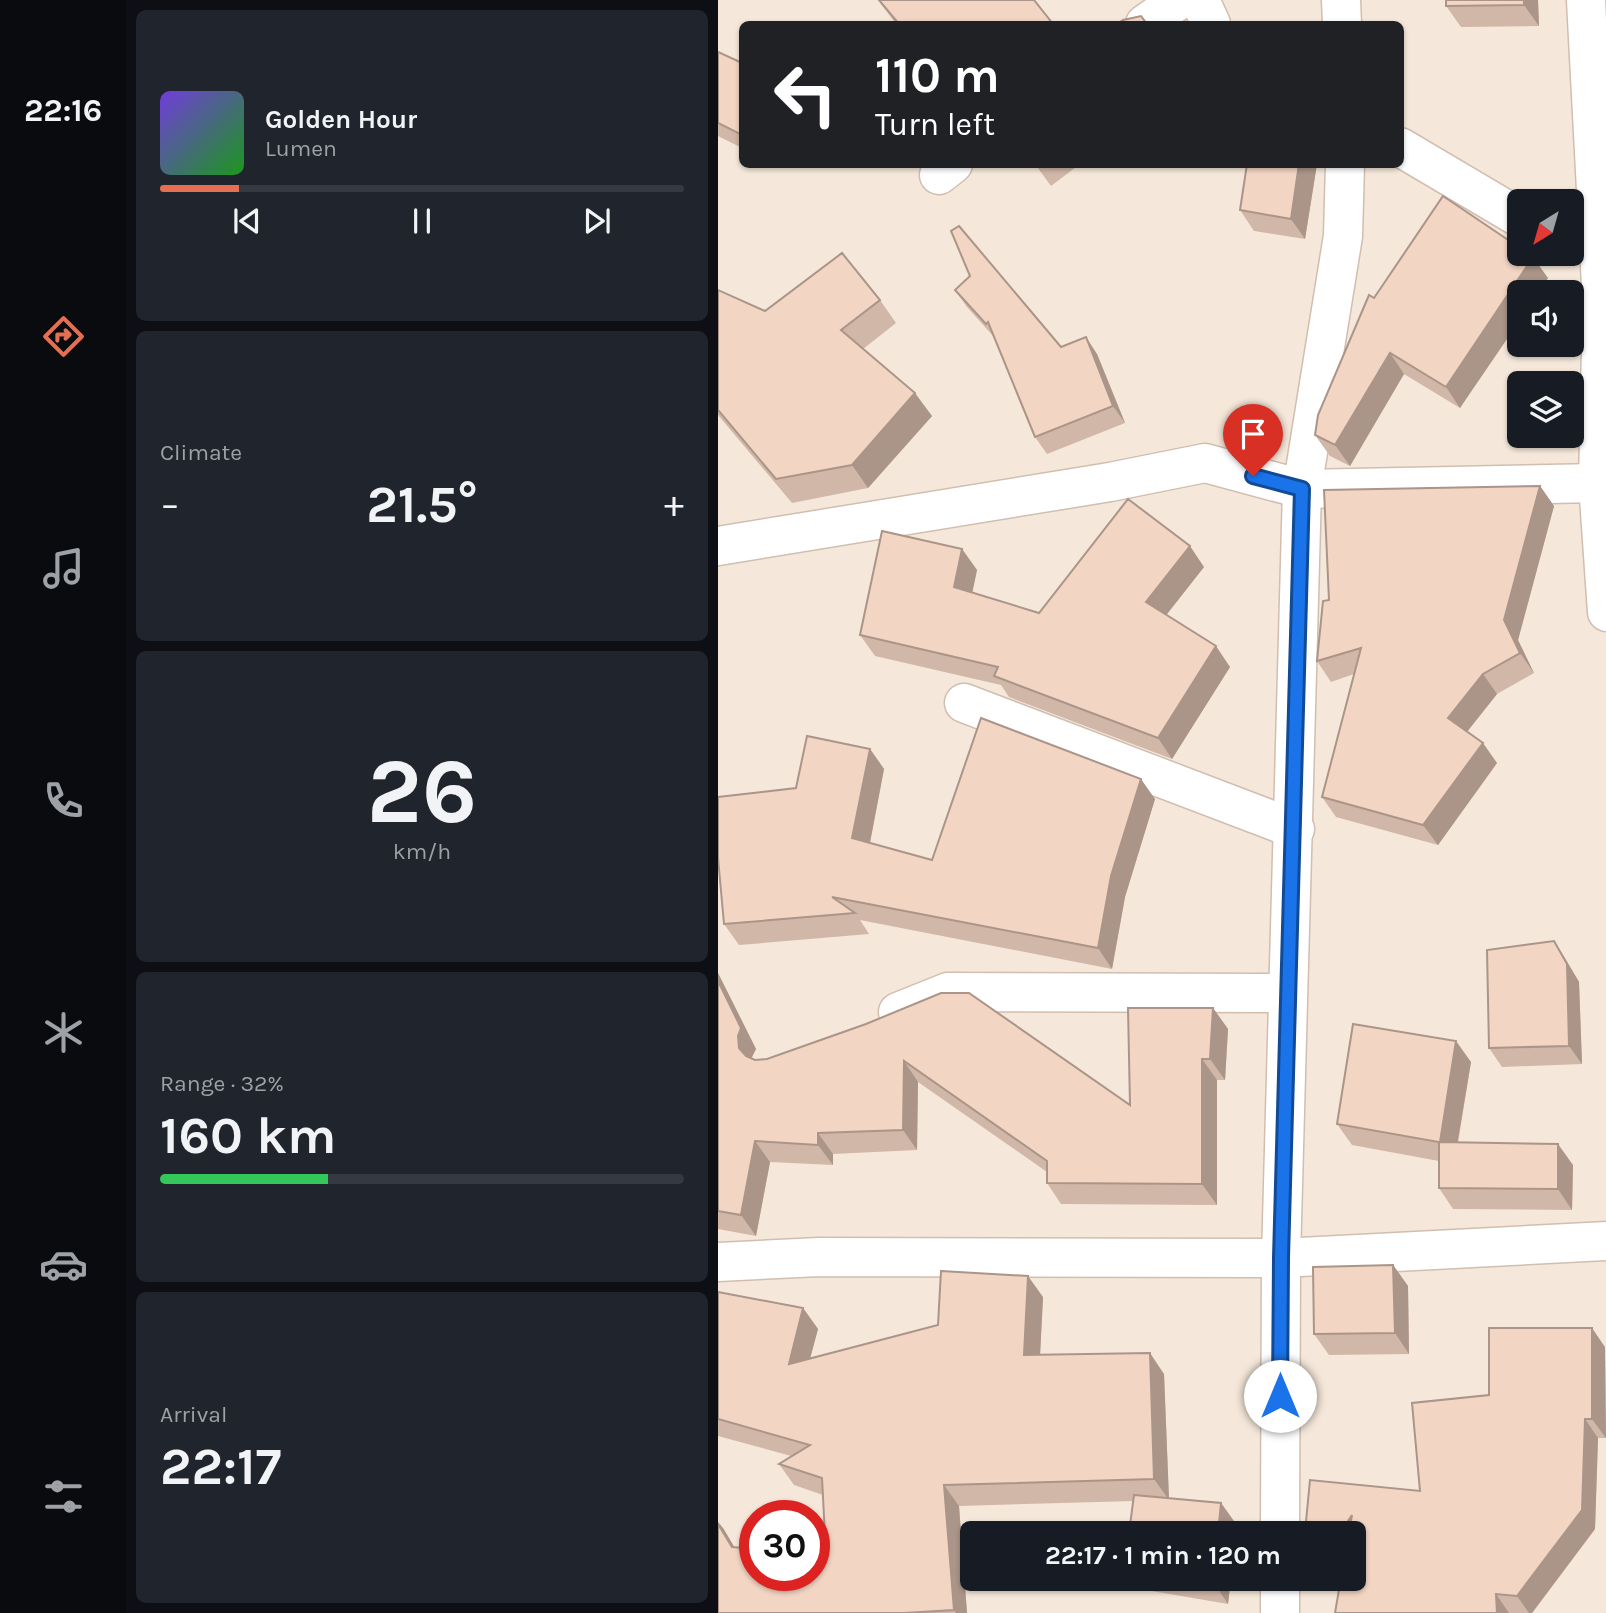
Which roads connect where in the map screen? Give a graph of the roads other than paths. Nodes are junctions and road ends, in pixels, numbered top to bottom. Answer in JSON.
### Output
{"nodes":[{"id":1,"x":1179,"y":0,"type":"edge"},
{"id":2,"x":1200,"y":0,"type":"edge"},
{"id":3,"x":1341,"y":0,"type":"edge"},
{"id":4,"x":1586,"y":0,"type":"edge"},
{"id":5,"x":1149,"y":21,"type":"edge"},
{"id":6,"x":1210,"y":21,"type":"edge"},
{"id":7,"x":1342,"y":21,"type":"edge"},
{"id":8,"x":1404,"y":149,"type":"edge"},
{"id":9,"x":1345,"y":168,"type":"edge"},
{"id":10,"x":1507,"y":210,"type":"edge"},
{"id":11,"x":1586,"y":258,"type":"edge"},
{"id":12,"x":1604,"y":307,"type":"edge"},
{"id":13,"x":1598,"y":483,"type":"junction"},
{"id":14,"x":1302,"y":489,"type":"junction"},
{"id":15,"x":718,"y":545,"type":"edge"},
{"id":16,"x":1606,"y":612,"type":"edge"},
{"id":17,"x":964,"y":703,"type":"dead end"},
{"id":18,"x":1295,"y":829,"type":"junction"},
{"id":19,"x":1288,"y":993,"type":"junction"},
{"id":20,"x":861,"y":1026,"type":"edge"},
{"id":21,"x":1606,"y":1241,"type":"edge"},
{"id":22,"x":1281,"y":1258,"type":"junction"},
{"id":23,"x":718,"y":1262,"type":"edge"},
{"id":24,"x":1280,"y":1521,"type":"edge"},
{"id":25,"x":1280,"y":1591,"type":"edge"},
{"id":26,"x":1280,"y":1613,"type":"edge"}],
"edges":[{"from":1,"to":5,"type":"street"},
{"from":2,"to":6,"type":"street"},
{"from":3,"to":7,"type":"street"},
{"from":4,"to":11,"type":"street"},
{"from":8,"to":10,"type":"street"},
{"from":9,"to":14,"type":"street"},
{"from":11,"to":12,"type":"street"},
{"from":12,"to":13,"type":"street"},
{"from":13,"to":14,"type":"street"},
{"from":13,"to":16,"type":"street"},
{"from":14,"to":15,"type":"street"},
{"from":14,"to":18,"type":"street"},
{"from":17,"to":18,"type":"street"},
{"from":18,"to":19,"type":"street"},
{"from":19,"to":20,"type":"street"},
{"from":19,"to":22,"type":"street"},
{"from":21,"to":22,"type":"street"},
{"from":22,"to":23,"type":"street"},
{"from":22,"to":24,"type":"street"},
{"from":25,"to":26,"type":"street"}]}
